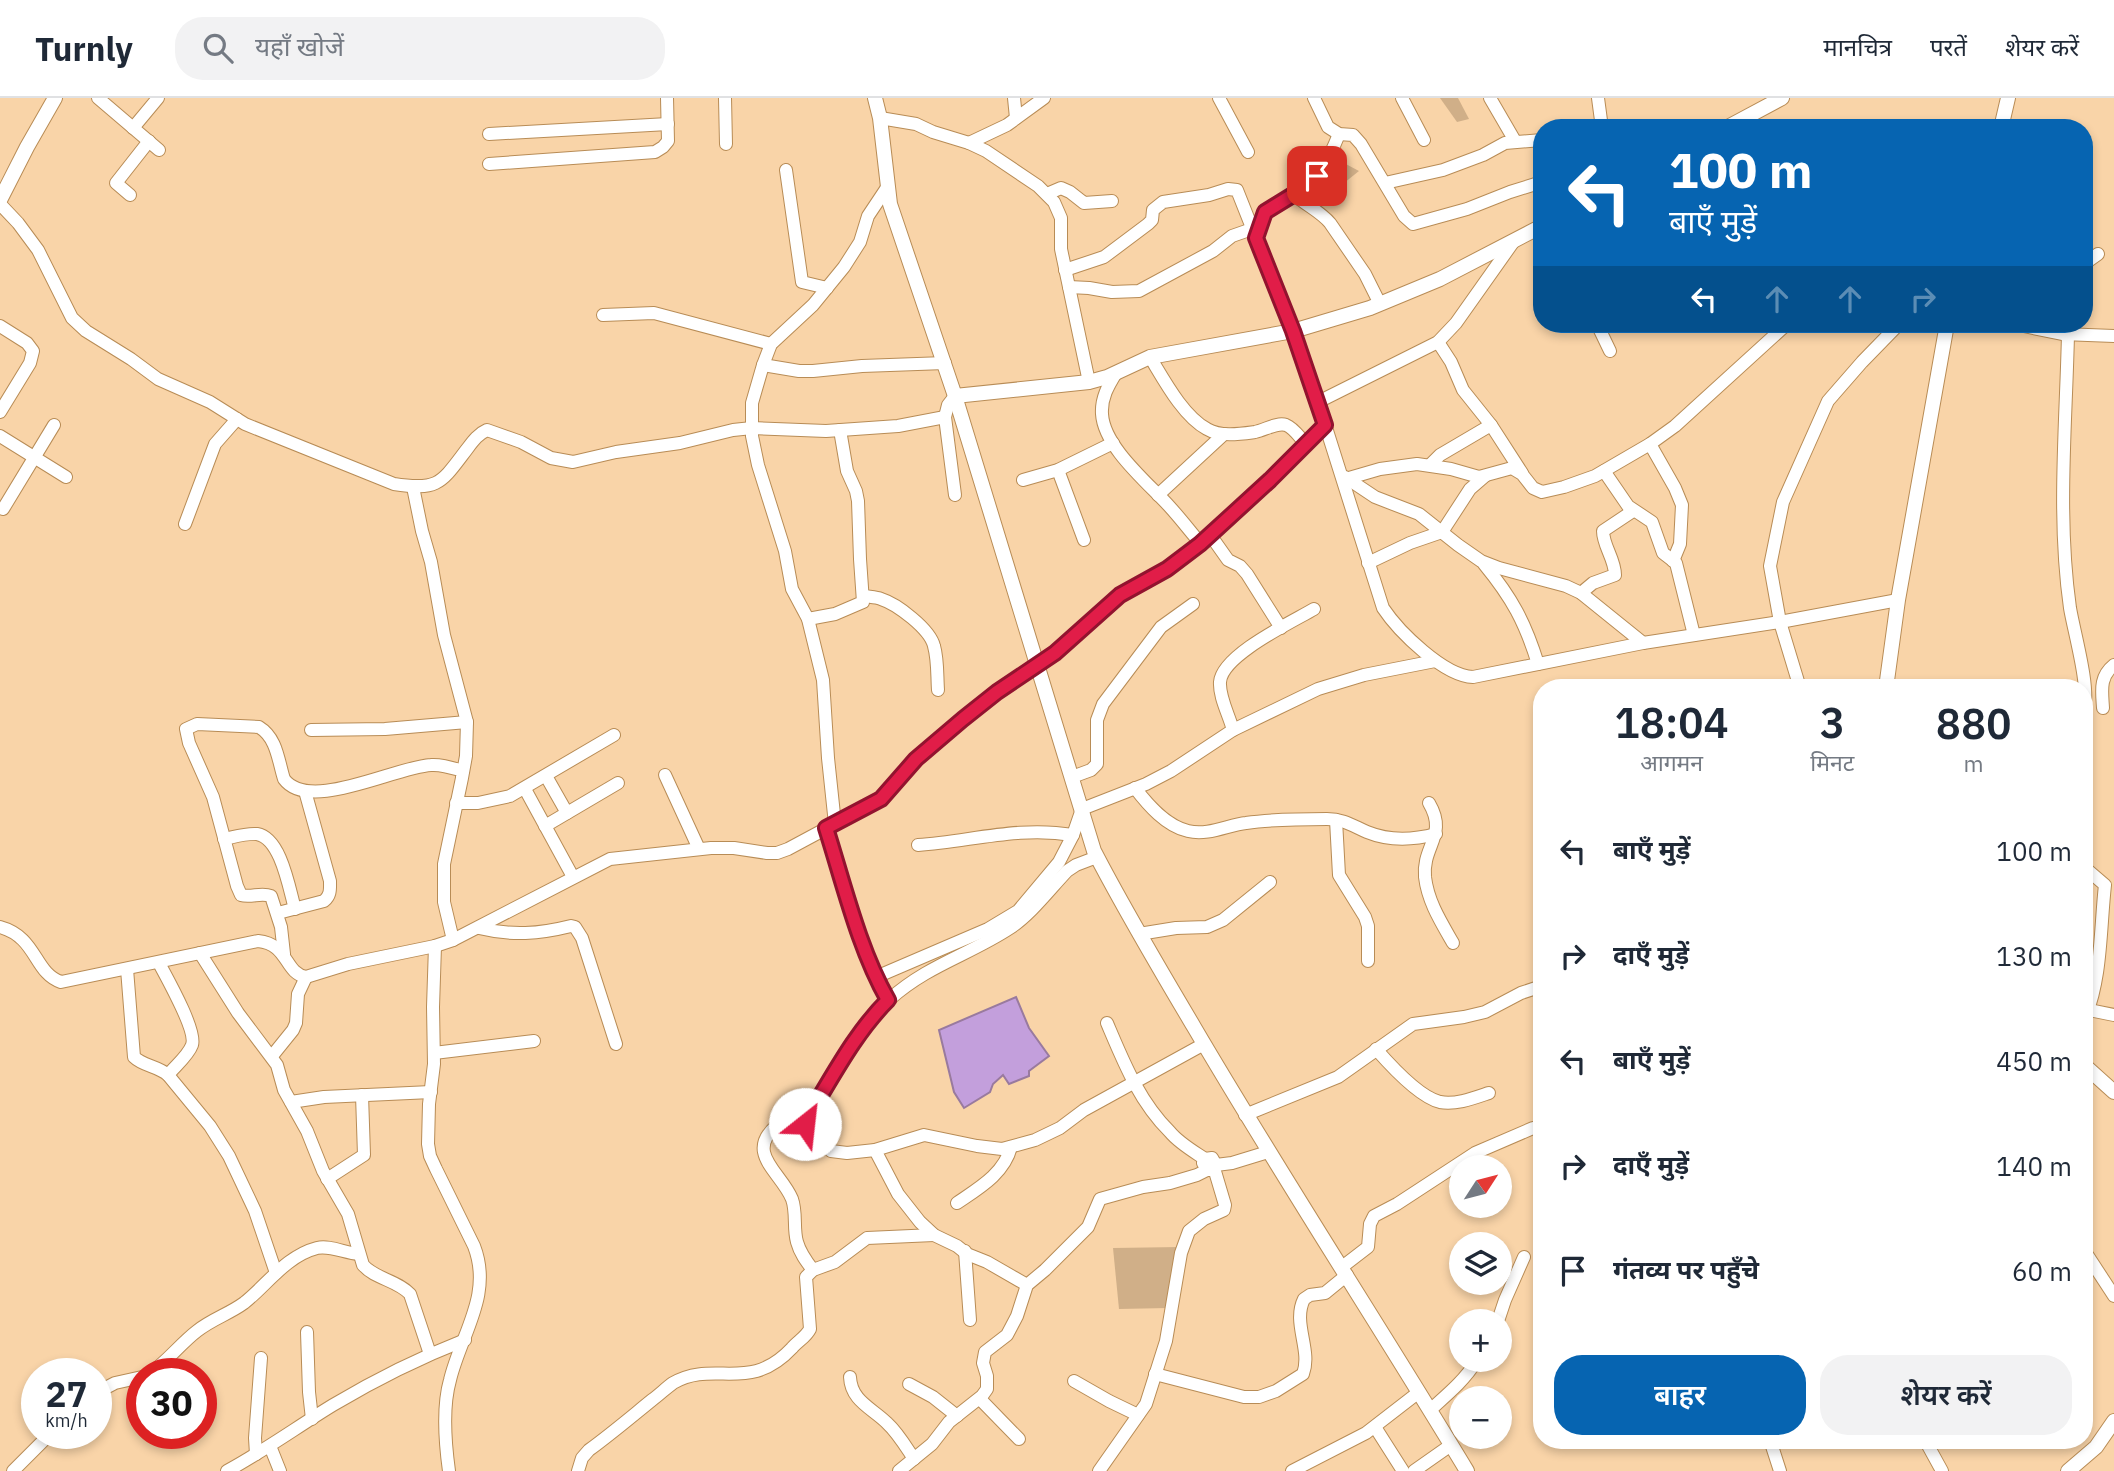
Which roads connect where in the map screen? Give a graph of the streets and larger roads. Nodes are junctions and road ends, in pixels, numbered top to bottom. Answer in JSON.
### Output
{"nodes":[{"id":1,"x":55,"y":98,"type":"edge"},
{"id":2,"x":98,"y":98,"type":"edge"},
{"id":3,"x":158,"y":98,"type":"edge"},
{"id":4,"x":667,"y":98,"type":"edge"},
{"id":5,"x":725,"y":98,"type":"edge"},
{"id":6,"x":875,"y":98,"type":"edge"},
{"id":7,"x":1014,"y":98,"type":"edge"},
{"id":8,"x":1044,"y":98,"type":"edge"},
{"id":9,"x":1219,"y":98,"type":"edge"},
{"id":10,"x":1314,"y":98,"type":"edge"},
{"id":11,"x":1402,"y":98,"type":"edge"},
{"id":12,"x":1490,"y":98,"type":"edge"},
{"id":13,"x":1598,"y":98,"type":"edge"},
{"id":14,"x":1782,"y":98,"type":"edge"},
{"id":15,"x":2008,"y":98,"type":"edge"},
{"id":16,"x":880,"y":118,"type":"junction"},
{"id":17,"x":1016,"y":118,"type":"junction"},
{"id":18,"x":1601,"y":119,"type":"edge"},
{"id":19,"x":1743,"y":119,"type":"edge"},
{"id":20,"x":2001,"y":119,"type":"edge"},
{"id":21,"x":668,"y":124,"type":"junction"},
{"id":22,"x":133,"y":128,"type":"junction"},
{"id":23,"x":489,"y":134,"type":"dead end"},
{"id":24,"x":1339,"y":134,"type":"junction"},
{"id":25,"x":1424,"y":140,"type":"dead end"},
{"id":26,"x":1533,"y":140,"type":"edge"},
{"id":27,"x":149,"y":141,"type":"junction"},
{"id":28,"x":1515,"y":141,"type":"junction"},
{"id":29,"x":969,"y":143,"type":"junction"},
{"id":30,"x":726,"y":144,"type":"dead end"},
{"id":31,"x":159,"y":150,"type":"dead end"},
{"id":32,"x":1248,"y":152,"type":"dead end"},
{"id":33,"x":489,"y":164,"type":"dead end"},
{"id":34,"x":786,"y":170,"type":"dead end"},
{"id":35,"x":1385,"y":183,"type":"junction"},
{"id":36,"x":1533,"y":185,"type":"edge"},
{"id":37,"x":888,"y":186,"type":"junction"},
{"id":38,"x":1047,"y":194,"type":"junction"},
{"id":39,"x":1294,"y":194,"type":"junction"},
{"id":40,"x":130,"y":195,"type":"dead end"},
{"id":41,"x":1112,"y":201,"type":"dead end"},
{"id":42,"x":0,"y":202,"type":"edge"},
{"id":43,"x":1533,"y":231,"type":"edge"},
{"id":44,"x":1254,"y":233,"type":"junction"},
{"id":45,"x":1514,"y":241,"type":"junction"},
{"id":46,"x":2098,"y":254,"type":"dead end"},
{"id":47,"x":2093,"y":258,"type":"edge"},
{"id":48,"x":1065,"y":270,"type":"junction"},
{"id":49,"x":1069,"y":287,"type":"junction"},
{"id":50,"x":827,"y":288,"type":"junction"},
{"id":51,"x":1380,"y":304,"type":"junction"},
{"id":52,"x":603,"y":315,"type":"dead end"},
{"id":53,"x":0,"y":326,"type":"edge"},
{"id":54,"x":1293,"y":331,"type":"junction"},
{"id":55,"x":1601,"y":333,"type":"edge"},
{"id":56,"x":1777,"y":333,"type":"edge"},
{"id":57,"x":1890,"y":333,"type":"edge"},
{"id":58,"x":1945,"y":333,"type":"edge"},
{"id":59,"x":2065,"y":333,"type":"edge"},
{"id":60,"x":2085,"y":333,"type":"edge"},
{"id":61,"x":2114,"y":336,"type":"edge"},
{"id":62,"x":1438,"y":342,"type":"junction"},
{"id":63,"x":771,"y":344,"type":"junction"},
{"id":64,"x":1610,"y":351,"type":"dead end"},
{"id":65,"x":1150,"y":357,"type":"junction"},
{"id":66,"x":945,"y":363,"type":"junction"},
{"id":67,"x":763,"y":365,"type":"junction"},
{"id":68,"x":1116,"y":373,"type":"junction"},
{"id":69,"x":1089,"y":382,"type":"junction"},
{"id":70,"x":955,"y":396,"type":"junction"},
{"id":71,"x":1318,"y":402,"type":"junction"},
{"id":72,"x":0,"y":412,"type":"edge"},
{"id":73,"x":945,"y":417,"type":"junction"},
{"id":74,"x":237,"y":419,"type":"junction"},
{"id":75,"x":54,"y":425,"type":"dead end"},
{"id":76,"x":1325,"y":425,"type":"junction"},
{"id":77,"x":1492,"y":425,"type":"junction"},
{"id":78,"x":752,"y":428,"type":"junction"},
{"id":79,"x":839,"y":430,"type":"junction"},
{"id":80,"x":1224,"y":434,"type":"junction"},
{"id":81,"x":0,"y":436,"type":"edge"},
{"id":82,"x":1113,"y":443,"type":"junction"},
{"id":83,"x":1306,"y":444,"type":"junction"},
{"id":84,"x":1650,"y":444,"type":"junction"},
{"id":85,"x":34,"y":457,"type":"junction"},
{"id":86,"x":1430,"y":466,"type":"junction"},
{"id":87,"x":1058,"y":470,"type":"junction"},
{"id":88,"x":1604,"y":471,"type":"junction"},
{"id":89,"x":1522,"y":474,"type":"junction"},
{"id":90,"x":1485,"y":476,"type":"junction"},
{"id":91,"x":66,"y":477,"type":"dead end"},
{"id":92,"x":1345,"y":477,"type":"junction"},
{"id":93,"x":1023,"y":480,"type":"dead end"},
{"id":94,"x":413,"y":487,"type":"junction"},
{"id":95,"x":955,"y":495,"type":"dead end"},
{"id":96,"x":1157,"y":495,"type":"junction"},
{"id":97,"x":3,"y":509,"type":"dead end"},
{"id":98,"x":1633,"y":511,"type":"junction"},
{"id":99,"x":185,"y":524,"type":"dead end"},
{"id":100,"x":1442,"y":532,"type":"junction"},
{"id":101,"x":1084,"y":540,"type":"dead end"},
{"id":102,"x":1206,"y":540,"type":"junction"},
{"id":103,"x":1481,"y":561,"type":"junction"},
{"id":104,"x":1673,"y":561,"type":"junction"},
{"id":105,"x":1368,"y":564,"type":"junction"},
{"id":106,"x":1581,"y":593,"type":"junction"},
{"id":107,"x":864,"y":596,"type":"junction"},
{"id":108,"x":1898,"y":600,"type":"junction"},
{"id":109,"x":1193,"y":604,"type":"dead end"},
{"id":110,"x":1314,"y":609,"type":"dead end"},
{"id":111,"x":808,"y":619,"type":"junction"},
{"id":112,"x":1780,"y":622,"type":"junction"},
{"id":113,"x":1281,"y":628,"type":"junction"},
{"id":114,"x":1694,"y":635,"type":"junction"},
{"id":115,"x":1643,"y":643,"type":"junction"},
{"id":116,"x":1435,"y":661,"type":"junction"},
{"id":117,"x":1538,"y":664,"type":"junction"},
{"id":118,"x":1036,"y":665,"type":"junction"},
{"id":119,"x":2114,"y":665,"type":"edge"},
{"id":120,"x":1797,"y":679,"type":"edge"},
{"id":121,"x":1887,"y":679,"type":"edge"},
{"id":122,"x":2083,"y":679,"type":"edge"},
{"id":123,"x":938,"y":690,"type":"dead end"},
{"id":124,"x":2108,"y":708,"type":"edge"},
{"id":125,"x":467,"y":722,"type":"junction"},
{"id":126,"x":311,"y":730,"type":"dead end"},
{"id":127,"x":1233,"y":730,"type":"junction"},
{"id":128,"x":614,"y":735,"type":"dead end"},
{"id":129,"x":463,"y":771,"type":"junction"},
{"id":130,"x":665,"y":775,"type":"dead end"},
{"id":131,"x":546,"y":776,"type":"junction"},
{"id":132,"x":1072,"y":777,"type":"junction"},
{"id":133,"x":618,"y":783,"type":"dead end"},
{"id":134,"x":1135,"y":788,"type":"junction"},
{"id":135,"x":525,"y":789,"type":"junction"},
{"id":136,"x":305,"y":791,"type":"junction"},
{"id":137,"x":456,"y":803,"type":"junction"},
{"id":138,"x":1429,"y":803,"type":"dead end"},
{"id":139,"x":1082,"y":809,"type":"junction"},
{"id":140,"x":567,"y":813,"type":"junction"},
{"id":141,"x":1336,"y":820,"type":"junction"},
{"id":142,"x":545,"y":826,"type":"junction"},
{"id":143,"x":831,"y":826,"type":"junction"},
{"id":144,"x":1436,"y":834,"type":"junction"},
{"id":145,"x":1073,"y":835,"type":"junction"},
{"id":146,"x":224,"y":839,"type":"junction"},
{"id":147,"x":918,"y":845,"type":"dead end"},
{"id":148,"x":694,"y":850,"type":"junction"},
{"id":149,"x":1097,"y":857,"type":"junction"},
{"id":150,"x":2093,"y":875,"type":"edge"},
{"id":151,"x":573,"y":877,"type":"junction"},
{"id":152,"x":1270,"y":882,"type":"dead end"},
{"id":153,"x":295,"y":909,"type":"junction"},
{"id":154,"x":278,"y":913,"type":"junction"},
{"id":155,"x":0,"y":927,"type":"edge"},
{"id":156,"x":478,"y":928,"type":"junction"},
{"id":157,"x":1139,"y":934,"type":"junction"},
{"id":158,"x":453,"y":940,"type":"junction"},
{"id":159,"x":1453,"y":943,"type":"dead end"},
{"id":160,"x":435,"y":946,"type":"junction"},
{"id":161,"x":200,"y":953,"type":"junction"},
{"id":162,"x":284,"y":954,"type":"junction"},
{"id":163,"x":1368,"y":961,"type":"dead end"},
{"id":164,"x":159,"y":963,"type":"junction"},
{"id":165,"x":127,"y":970,"type":"junction"},
{"id":166,"x":306,"y":977,"type":"junction"},
{"id":167,"x":877,"y":980,"type":"junction"},
{"id":168,"x":2093,"y":988,"type":"edge"},
{"id":169,"x":1533,"y":989,"type":"edge"},
{"id":170,"x":887,"y":999,"type":"junction"},
{"id":171,"x":2093,"y":1015,"type":"edge"},
{"id":172,"x":2114,"y":1015,"type":"edge"},
{"id":173,"x":1107,"y":1023,"type":"dead end"},
{"id":174,"x":534,"y":1041,"type":"dead end"},
{"id":175,"x":616,"y":1044,"type":"dead end"},
{"id":176,"x":1204,"y":1044,"type":"junction"},
{"id":177,"x":1376,"y":1049,"type":"junction"},
{"id":178,"x":434,"y":1053,"type":"junction"},
{"id":179,"x":272,"y":1056,"type":"junction"},
{"id":180,"x":2093,"y":1073,"type":"edge"},
{"id":181,"x":167,"y":1075,"type":"junction"},
{"id":182,"x":1133,"y":1083,"type":"junction"},
{"id":183,"x":431,"y":1092,"type":"junction"},
{"id":184,"x":1489,"y":1093,"type":"dead end"},
{"id":185,"x":2114,"y":1093,"type":"edge"},
{"id":186,"x":362,"y":1096,"type":"junction"},
{"id":187,"x":291,"y":1102,"type":"junction"},
{"id":188,"x":1245,"y":1115,"type":"junction"},
{"id":189,"x":1533,"y":1128,"type":"edge"},
{"id":190,"x":806,"y":1129,"type":"junction"},
{"id":191,"x":1011,"y":1147,"type":"junction"},
{"id":192,"x":875,"y":1150,"type":"junction"},
{"id":193,"x":1268,"y":1152,"type":"junction"},
{"id":194,"x":1210,"y":1166,"type":"junction"},
{"id":195,"x":327,"y":1179,"type":"junction"},
{"id":196,"x":957,"y":1203,"type":"dead end"},
{"id":197,"x":934,"y":1235,"type":"junction"},
{"id":198,"x":965,"y":1251,"type":"junction"},
{"id":199,"x":359,"y":1254,"type":"junction"},
{"id":200,"x":1524,"y":1258,"type":"dead end"},
{"id":201,"x":2093,"y":1264,"type":"edge"},
{"id":202,"x":813,"y":1270,"type":"junction"},
{"id":203,"x":1344,"y":1271,"type":"junction"},
{"id":204,"x":276,"y":1273,"type":"junction"},
{"id":205,"x":1027,"y":1285,"type":"junction"},
{"id":206,"x":2114,"y":1296,"type":"edge"},
{"id":207,"x":1502,"y":1309,"type":"edge"},
{"id":208,"x":970,"y":1320,"type":"dead end"},
{"id":209,"x":307,"y":1332,"type":"dead end"},
{"id":210,"x":465,"y":1340,"type":"junction"},
{"id":211,"x":430,"y":1354,"type":"junction"},
{"id":212,"x":167,"y":1358,"type":"edge"},
{"id":213,"x":261,"y":1358,"type":"dead end"},
{"id":214,"x":1470,"y":1372,"type":"edge"},
{"id":215,"x":1155,"y":1374,"type":"junction"},
{"id":216,"x":850,"y":1377,"type":"dead end"},
{"id":217,"x":1074,"y":1381,"type":"dead end"},
{"id":218,"x":909,"y":1384,"type":"dead end"},
{"id":219,"x":1419,"y":1392,"type":"junction"},
{"id":220,"x":980,"y":1399,"type":"junction"},
{"id":221,"x":1430,"y":1410,"type":"junction"},
{"id":222,"x":1139,"y":1415,"type":"junction"},
{"id":223,"x":957,"y":1416,"type":"junction"},
{"id":224,"x":312,"y":1419,"type":"junction"},
{"id":225,"x":2114,"y":1421,"type":"edge"},
{"id":226,"x":1375,"y":1427,"type":"junction"},
{"id":227,"x":1019,"y":1439,"type":"dead end"},
{"id":228,"x":2114,"y":1440,"type":"edge"},
{"id":229,"x":1449,"y":1442,"type":"edge"},
{"id":230,"x":270,"y":1446,"type":"junction"},
{"id":231,"x":1449,"y":1446,"type":"edge"},
{"id":232,"x":2096,"y":1447,"type":"junction"},
{"id":233,"x":35,"y":1449,"type":"edge"},
{"id":234,"x":1453,"y":1449,"type":"edge"},
{"id":235,"x":1773,"y":1449,"type":"edge"},
{"id":236,"x":1930,"y":1449,"type":"edge"},
{"id":237,"x":256,"y":1454,"type":"junction"},
{"id":238,"x":914,"y":1460,"type":"junction"},
{"id":239,"x":13,"y":1471,"type":"edge"},
{"id":240,"x":227,"y":1471,"type":"edge"},
{"id":241,"x":280,"y":1471,"type":"edge"},
{"id":242,"x":449,"y":1471,"type":"edge"},
{"id":243,"x":578,"y":1471,"type":"edge"},
{"id":244,"x":899,"y":1471,"type":"edge"},
{"id":245,"x":1099,"y":1471,"type":"edge"},
{"id":246,"x":1292,"y":1471,"type":"edge"},
{"id":247,"x":1403,"y":1471,"type":"edge"},
{"id":248,"x":1414,"y":1471,"type":"edge"},
{"id":249,"x":1467,"y":1471,"type":"edge"},
{"id":250,"x":1780,"y":1471,"type":"edge"},
{"id":251,"x":1942,"y":1471,"type":"edge"},
{"id":252,"x":2068,"y":1471,"type":"edge"}],
"edges":[{"from":1,"to":42,"type":"street"},
{"from":2,"to":22,"type":"street"},
{"from":3,"to":22,"type":"street"},
{"from":4,"to":21,"type":"street"},
{"from":5,"to":30,"type":"street"},
{"from":6,"to":16,"type":"street"},
{"from":7,"to":17,"type":"street"},
{"from":8,"to":17,"type":"street"},
{"from":9,"to":32,"type":"street"},
{"from":10,"to":24,"type":"street"},
{"from":11,"to":25,"type":"street"},
{"from":12,"to":28,"type":"street"},
{"from":13,"to":18,"type":"street"},
{"from":14,"to":19,"type":"street"},
{"from":15,"to":20,"type":"street"},
{"from":16,"to":29,"type":"street"},
{"from":16,"to":37,"type":"street"},
{"from":17,"to":29,"type":"street"},
{"from":21,"to":23,"type":"street"},
{"from":21,"to":33,"type":"street"},
{"from":22,"to":27,"type":"street"},
{"from":24,"to":35,"type":"street"},
{"from":24,"to":39,"type":"street"},
{"from":26,"to":28,"type":"street"},
{"from":27,"to":31,"type":"street"},
{"from":27,"to":40,"type":"street"},
{"from":28,"to":35,"type":"street"},
{"from":29,"to":38,"type":"street"},
{"from":34,"to":50,"type":"street"},
{"from":35,"to":36,"type":"street"},
{"from":37,"to":50,"type":"street"},
{"from":37,"to":66,"type":"street"},
{"from":38,"to":41,"type":"street"},
{"from":38,"to":48,"type":"street"},
{"from":39,"to":44,"type":"street"},
{"from":39,"to":51,"type":"street"},
{"from":42,"to":74,"type":"street"},
{"from":43,"to":45,"type":"street"},
{"from":44,"to":48,"type":"street"},
{"from":44,"to":49,"type":"street"},
{"from":44,"to":54,"type":"street"},
{"from":45,"to":51,"type":"street"},
{"from":45,"to":62,"type":"street"},
{"from":46,"to":47,"type":"street"},
{"from":48,"to":49,"type":"street"},
{"from":49,"to":69,"type":"street"},
{"from":50,"to":63,"type":"street"},
{"from":51,"to":54,"type":"street"},
{"from":52,"to":63,"type":"street"},
{"from":53,"to":72,"type":"street"},
{"from":54,"to":65,"type":"street"},
{"from":54,"to":71,"type":"street"},
{"from":55,"to":64,"type":"street"},
{"from":56,"to":84,"type":"street"},
{"from":57,"to":112,"type":"street"},
{"from":58,"to":108,"type":"street"},
{"from":59,"to":122,"type":"street"},
{"from":60,"to":61,"type":"street"},
{"from":62,"to":71,"type":"street"},
{"from":62,"to":77,"type":"street"},
{"from":63,"to":67,"type":"street"},
{"from":65,"to":68,"type":"street"},
{"from":65,"to":80,"type":"street"},
{"from":66,"to":67,"type":"street"},
{"from":66,"to":70,"type":"street"},
{"from":67,"to":78,"type":"street"},
{"from":68,"to":69,"type":"street"},
{"from":68,"to":82,"type":"street"},
{"from":69,"to":70,"type":"street"},
{"from":70,"to":73,"type":"street"},
{"from":70,"to":118,"type":"street"},
{"from":71,"to":76,"type":"street"},
{"from":73,"to":79,"type":"street"},
{"from":73,"to":95,"type":"street"},
{"from":74,"to":94,"type":"street"},
{"from":74,"to":99,"type":"street"},
{"from":75,"to":85,"type":"street"},
{"from":76,"to":83,"type":"street"},
{"from":76,"to":92,"type":"street"},
{"from":77,"to":86,"type":"street"},
{"from":77,"to":89,"type":"street"},
{"from":78,"to":79,"type":"street"},
{"from":78,"to":94,"type":"street"},
{"from":78,"to":111,"type":"street"},
{"from":79,"to":107,"type":"street"},
{"from":80,"to":83,"type":"street"},
{"from":80,"to":96,"type":"street"},
{"from":81,"to":85,"type":"street"},
{"from":82,"to":87,"type":"street"},
{"from":82,"to":96,"type":"street"},
{"from":83,"to":102,"type":"street"},
{"from":84,"to":88,"type":"street"},
{"from":84,"to":104,"type":"street"},
{"from":85,"to":91,"type":"street"},
{"from":85,"to":97,"type":"street"},
{"from":86,"to":90,"type":"street"},
{"from":86,"to":92,"type":"street"},
{"from":87,"to":93,"type":"street"},
{"from":87,"to":101,"type":"street"},
{"from":88,"to":89,"type":"street"},
{"from":88,"to":98,"type":"street"},
{"from":89,"to":90,"type":"street"},
{"from":90,"to":100,"type":"street"},
{"from":92,"to":100,"type":"street"},
{"from":92,"to":105,"type":"street"},
{"from":94,"to":125,"type":"street"},
{"from":96,"to":102,"type":"street"},
{"from":98,"to":104,"type":"street"},
{"from":98,"to":106,"type":"street"},
{"from":100,"to":103,"type":"street"},
{"from":100,"to":105,"type":"street"},
{"from":102,"to":113,"type":"street"},
{"from":102,"to":118,"type":"street"},
{"from":103,"to":106,"type":"street"},
{"from":103,"to":117,"type":"street"},
{"from":104,"to":114,"type":"street"},
{"from":105,"to":116,"type":"street"},
{"from":106,"to":115,"type":"street"},
{"from":107,"to":111,"type":"street"},
{"from":107,"to":123,"type":"street"},
{"from":108,"to":112,"type":"street"},
{"from":108,"to":121,"type":"street"},
{"from":109,"to":132,"type":"street"},
{"from":110,"to":113,"type":"street"},
{"from":111,"to":143,"type":"street"},
{"from":112,"to":114,"type":"street"},
{"from":112,"to":120,"type":"street"},
{"from":113,"to":127,"type":"street"},
{"from":114,"to":115,"type":"street"},
{"from":115,"to":117,"type":"street"},
{"from":116,"to":117,"type":"street"},
{"from":116,"to":127,"type":"street"},
{"from":118,"to":132,"type":"street"},
{"from":118,"to":143,"type":"street"},
{"from":119,"to":124,"type":"street"},
{"from":125,"to":126,"type":"street"},
{"from":125,"to":129,"type":"street"},
{"from":127,"to":134,"type":"street"},
{"from":128,"to":131,"type":"street"},
{"from":129,"to":136,"type":"street"},
{"from":129,"to":137,"type":"street"},
{"from":130,"to":148,"type":"street"},
{"from":131,"to":135,"type":"street"},
{"from":131,"to":140,"type":"street"},
{"from":132,"to":139,"type":"street"},
{"from":133,"to":140,"type":"street"},
{"from":134,"to":139,"type":"street"},
{"from":134,"to":141,"type":"street"},
{"from":135,"to":137,"type":"street"},
{"from":135,"to":142,"type":"street"},
{"from":136,"to":146,"type":"street"},
{"from":136,"to":153,"type":"street"},
{"from":137,"to":158,"type":"street"},
{"from":138,"to":144,"type":"street"},
{"from":139,"to":145,"type":"street"},
{"from":139,"to":149,"type":"street"},
{"from":140,"to":142,"type":"street"},
{"from":141,"to":144,"type":"street"},
{"from":141,"to":163,"type":"street"},
{"from":142,"to":151,"type":"street"},
{"from":143,"to":148,"type":"street"},
{"from":143,"to":167,"type":"street"},
{"from":144,"to":159,"type":"street"},
{"from":145,"to":147,"type":"street"},
{"from":145,"to":167,"type":"street"},
{"from":146,"to":153,"type":"street"},
{"from":146,"to":154,"type":"street"},
{"from":148,"to":151,"type":"street"},
{"from":149,"to":157,"type":"street"},
{"from":149,"to":170,"type":"street"},
{"from":150,"to":168,"type":"street"},
{"from":151,"to":156,"type":"street"},
{"from":152,"to":157,"type":"street"},
{"from":153,"to":154,"type":"street"},
{"from":154,"to":162,"type":"street"},
{"from":155,"to":165,"type":"street"},
{"from":156,"to":158,"type":"street"},
{"from":156,"to":175,"type":"street"},
{"from":157,"to":176,"type":"street"},
{"from":158,"to":160,"type":"street"},
{"from":160,"to":166,"type":"street"},
{"from":160,"to":178,"type":"street"},
{"from":161,"to":162,"type":"street"},
{"from":161,"to":164,"type":"street"},
{"from":161,"to":179,"type":"street"},
{"from":162,"to":166,"type":"street"},
{"from":164,"to":165,"type":"street"},
{"from":164,"to":181,"type":"street"},
{"from":165,"to":181,"type":"street"},
{"from":166,"to":179,"type":"street"},
{"from":167,"to":170,"type":"street"},
{"from":169,"to":177,"type":"street"},
{"from":170,"to":190,"type":"street"},
{"from":171,"to":172,"type":"street"},
{"from":173,"to":182,"type":"street"},
{"from":174,"to":178,"type":"street"},
{"from":176,"to":182,"type":"street"},
{"from":176,"to":188,"type":"street"},
{"from":177,"to":184,"type":"street"},
{"from":177,"to":188,"type":"street"},
{"from":178,"to":183,"type":"street"},
{"from":179,"to":187,"type":"street"},
{"from":180,"to":185,"type":"street"},
{"from":181,"to":204,"type":"street"},
{"from":182,"to":191,"type":"street"},
{"from":182,"to":194,"type":"street"},
{"from":183,"to":186,"type":"street"},
{"from":183,"to":210,"type":"street"},
{"from":186,"to":187,"type":"street"},
{"from":186,"to":195,"type":"street"},
{"from":187,"to":195,"type":"street"},
{"from":188,"to":193,"type":"street"},
{"from":189,"to":203,"type":"street"},
{"from":190,"to":192,"type":"street"},
{"from":190,"to":202,"type":"street"},
{"from":191,"to":192,"type":"street"},
{"from":191,"to":196,"type":"street"},
{"from":192,"to":197,"type":"street"},
{"from":193,"to":194,"type":"street"},
{"from":193,"to":203,"type":"street"},
{"from":194,"to":205,"type":"street"},
{"from":194,"to":215,"type":"street"},
{"from":195,"to":199,"type":"street"},
{"from":197,"to":198,"type":"street"},
{"from":197,"to":202,"type":"street"},
{"from":198,"to":205,"type":"street"},
{"from":198,"to":208,"type":"street"},
{"from":199,"to":204,"type":"street"},
{"from":199,"to":211,"type":"street"},
{"from":200,"to":207,"type":"street"},
{"from":201,"to":206,"type":"street"},
{"from":202,"to":243,"type":"street"},
{"from":203,"to":215,"type":"street"},
{"from":203,"to":219,"type":"street"},
{"from":204,"to":212,"type":"street"},
{"from":205,"to":220,"type":"street"},
{"from":209,"to":224,"type":"street"},
{"from":210,"to":211,"type":"street"},
{"from":210,"to":242,"type":"street"},
{"from":211,"to":224,"type":"street"},
{"from":213,"to":237,"type":"street"},
{"from":214,"to":221,"type":"street"},
{"from":215,"to":222,"type":"street"},
{"from":216,"to":238,"type":"street"},
{"from":217,"to":222,"type":"street"},
{"from":218,"to":223,"type":"street"},
{"from":219,"to":221,"type":"street"},
{"from":219,"to":226,"type":"street"},
{"from":220,"to":223,"type":"street"},
{"from":220,"to":227,"type":"street"},
{"from":221,"to":229,"type":"street"},
{"from":222,"to":245,"type":"street"},
{"from":223,"to":238,"type":"street"},
{"from":224,"to":230,"type":"street"},
{"from":225,"to":232,"type":"street"},
{"from":226,"to":246,"type":"street"},
{"from":226,"to":247,"type":"street"},
{"from":228,"to":232,"type":"street"},
{"from":230,"to":237,"type":"street"},
{"from":230,"to":241,"type":"street"},
{"from":231,"to":248,"type":"street"},
{"from":232,"to":252,"type":"street"},
{"from":233,"to":239,"type":"street"},
{"from":234,"to":249,"type":"street"},
{"from":235,"to":250,"type":"street"},
{"from":236,"to":251,"type":"street"},
{"from":237,"to":240,"type":"street"},
{"from":238,"to":244,"type":"street"}]}
